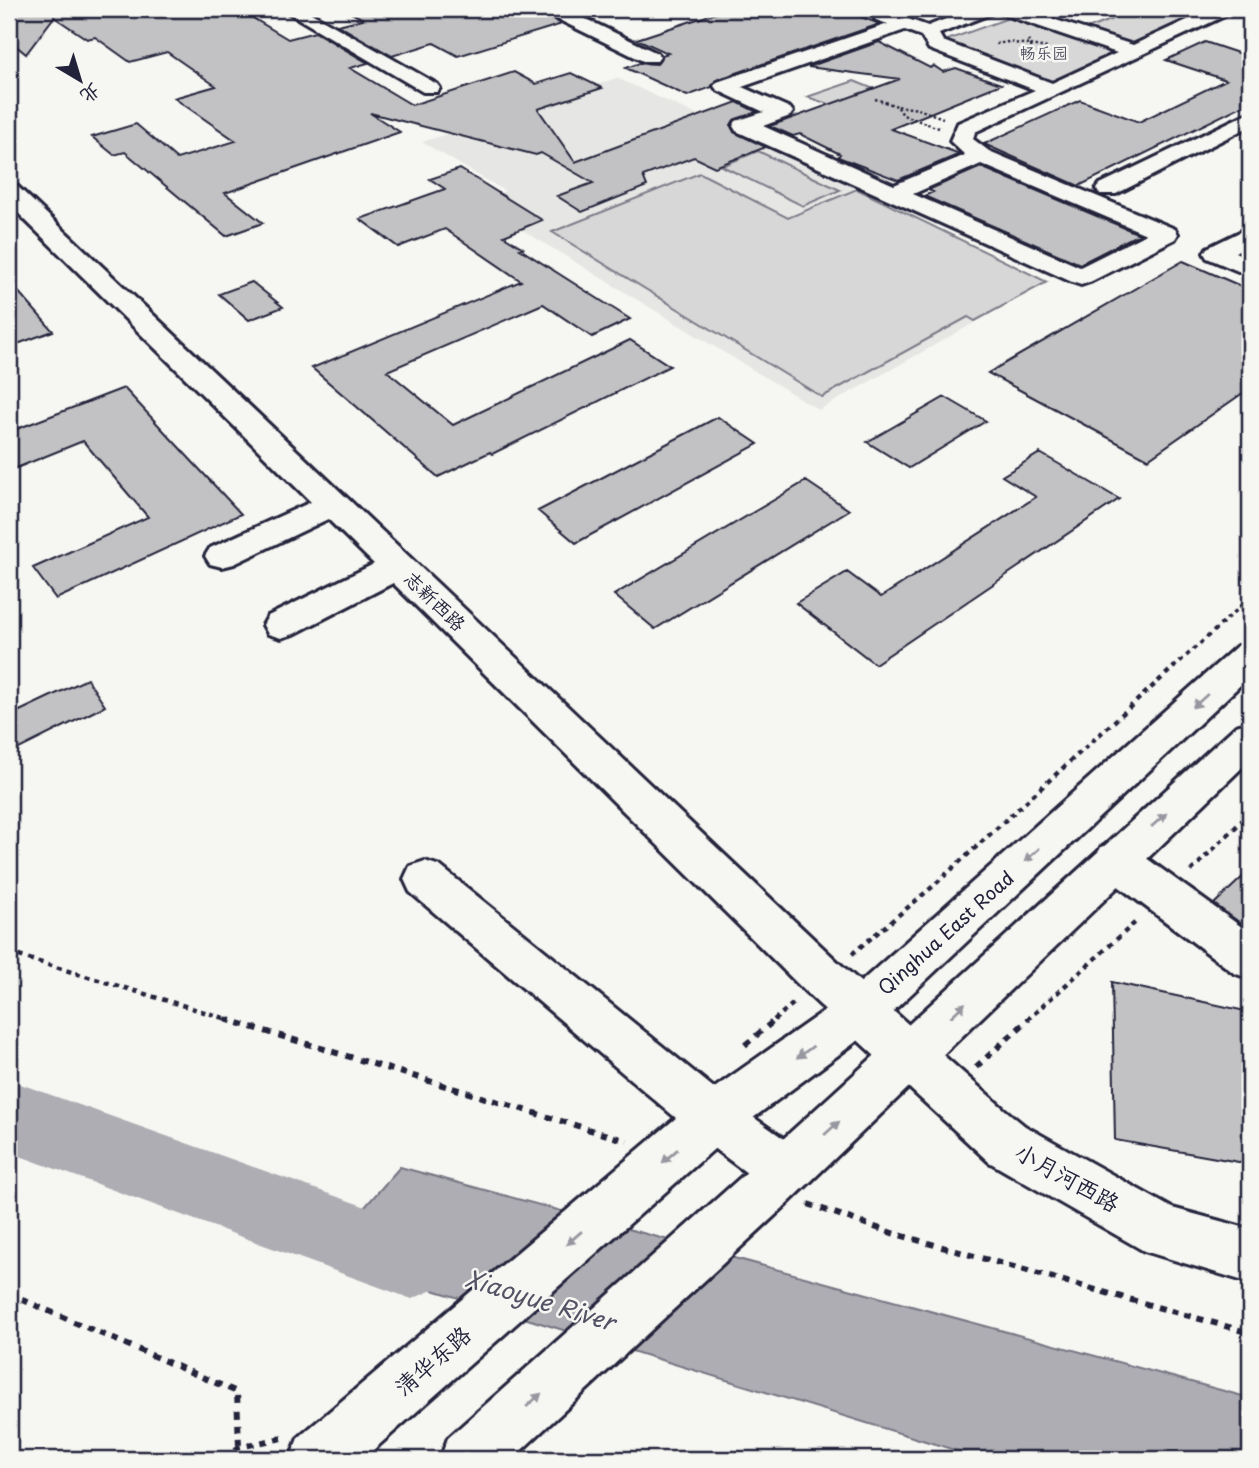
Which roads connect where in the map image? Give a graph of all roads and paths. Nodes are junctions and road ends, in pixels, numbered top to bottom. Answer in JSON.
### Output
{"nodes":[{"id":1,"x":291,"y":9,"type":"edge"},
{"id":2,"x":555,"y":9,"type":"edge"},
{"id":3,"x":987,"y":9,"type":"edge"},
{"id":4,"x":1005,"y":9,"type":"edge"},
{"id":5,"x":1225,"y":9,"type":"edge"},
{"id":6,"x":870,"y":11,"type":"dead end"},
{"id":7,"x":906,"y":24,"type":"junction"},
{"id":8,"x":928,"y":32,"type":"junction"},
{"id":9,"x":1134,"y":52,"type":"junction"},
{"id":10,"x":650,"y":57,"type":"dead end"},
{"id":11,"x":430,"y":88,"type":"dead end"},
{"id":12,"x":1053,"y":90,"type":"junction"},
{"id":13,"x":875,"y":99,"type":"dead end"},
{"id":14,"x":897,"y":106,"type":"junction"},
{"id":15,"x":1250,"y":117,"type":"edge"},
{"id":16,"x":956,"y":128,"type":"junction"},
{"id":17,"x":981,"y":156,"type":"junction"},
{"id":18,"x":1108,"y":189,"type":"dead end"},
{"id":19,"x":9,"y":191,"type":"edge"},
{"id":20,"x":892,"y":193,"type":"junction"},
{"id":21,"x":1250,"y":234,"type":"edge"},
{"id":22,"x":1250,"y":268,"type":"edge"},
{"id":23,"x":334,"y":505,"type":"junction"},
{"id":24,"x":222,"y":556,"type":"dead end"},
{"id":25,"x":399,"y":566,"type":"junction"},
{"id":26,"x":1250,"y":598,"type":"edge"},
{"id":27,"x":281,"y":625,"type":"dead end"},
{"id":28,"x":1250,"y":655,"type":"edge"},
{"id":29,"x":1250,"y":737,"type":"edge"},
{"id":30,"x":1250,"y":813,"type":"edge"},
{"id":31,"x":1116,"y":860,"type":"junction"},
{"id":32,"x":425,"y":879,"type":"dead end"},
{"id":33,"x":1164,"y":896,"type":"junction"},
{"id":34,"x":1250,"y":959,"type":"edge"},
{"id":35,"x":823,"y":978,"type":"junction"},
{"id":36,"x":860,"y":1012,"type":"junction"},
{"id":37,"x":737,"y":1052,"type":"dead end"},
{"id":38,"x":908,"y":1057,"type":"junction"},
{"id":39,"x":947,"y":1093,"type":"junction"},
{"id":40,"x":713,"y":1118,"type":"junction"},
{"id":41,"x":626,"y":1162,"type":"joint"},
{"id":42,"x":785,"y":1170,"type":"junction"},
{"id":43,"x":1250,"y":1256,"type":"edge"},
{"id":44,"x":9,"y":1294,"type":"edge"},
{"id":45,"x":305,"y":1445,"type":"edge"},
{"id":46,"x":239,"y":1447,"type":"junction"},
{"id":47,"x":476,"y":1453,"type":"edge"},
{"id":48,"x":224,"y":1459,"type":"edge"}],
"edges":[{"from":1,"to":11,"type":"street"},
{"from":2,"to":10,"type":"street"},
{"from":3,"to":8,"type":"street"},
{"from":4,"to":9,"type":"street"},
{"from":5,"to":9,"type":"street"},
{"from":6,"to":7,"type":"street"},
{"from":7,"to":8,"type":"street"},
{"from":7,"to":20,"type":"street"},
{"from":8,"to":12,"type":"street"},
{"from":9,"to":12,"type":"street"},
{"from":12,"to":16,"type":"street"},
{"from":13,"to":14,"type":"path"},
{"from":14,"to":16,"type":"path"},
{"from":14,"to":16,"type":"path"},
{"from":15,"to":18,"type":"street"},
{"from":16,"to":17,"type":"street"},
{"from":17,"to":20,"type":"street"},
{"from":17,"to":20,"type":"street"},
{"from":19,"to":23,"type":"street","name":"志新西路"},
{"from":21,"to":22,"type":"street"},
{"from":23,"to":24,"type":"street"},
{"from":23,"to":25,"type":"street","name":"志新西路"},
{"from":25,"to":27,"type":"street"},
{"from":25,"to":35,"type":"street","name":"志新西路"},
{"from":26,"to":35,"type":"path"},
{"from":28,"to":36,"type":"street","name":"Qinghua East Road","one_way":true},
{"from":31,"to":29,"type":"street","one_way":true},
{"from":30,"to":33,"type":"path"},
{"from":31,"to":33,"type":"street"},
{"from":38,"to":31,"type":"street","one_way":true},
{"from":32,"to":40,"type":"street"},
{"from":33,"to":34,"type":"street"},
{"from":33,"to":39,"type":"path"},
{"from":35,"to":36,"type":"street","name":"志新西路"},
{"from":35,"to":37,"type":"path"},
{"from":36,"to":38,"type":"street","name":"志新西路"},
{"from":36,"to":40,"type":"street","name":"Qinghua East Road","one_way":true},
{"from":38,"to":39,"type":"street","name":"小月河西路"},
{"from":42,"to":38,"type":"street","one_way":true},
{"from":39,"to":43,"type":"street","name":"小月河西路"},
{"from":40,"to":41,"type":"street","name":"Qinghua East Road","one_way":true},
{"from":40,"to":42,"type":"street"},
{"from":41,"to":45,"type":"street","name":"清华东路","one_way":true},
{"from":47,"to":42,"type":"street","one_way":true},
{"from":44,"to":46,"type":"path"},
{"from":45,"to":46,"type":"path"},
{"from":46,"to":48,"type":"path"}]}
